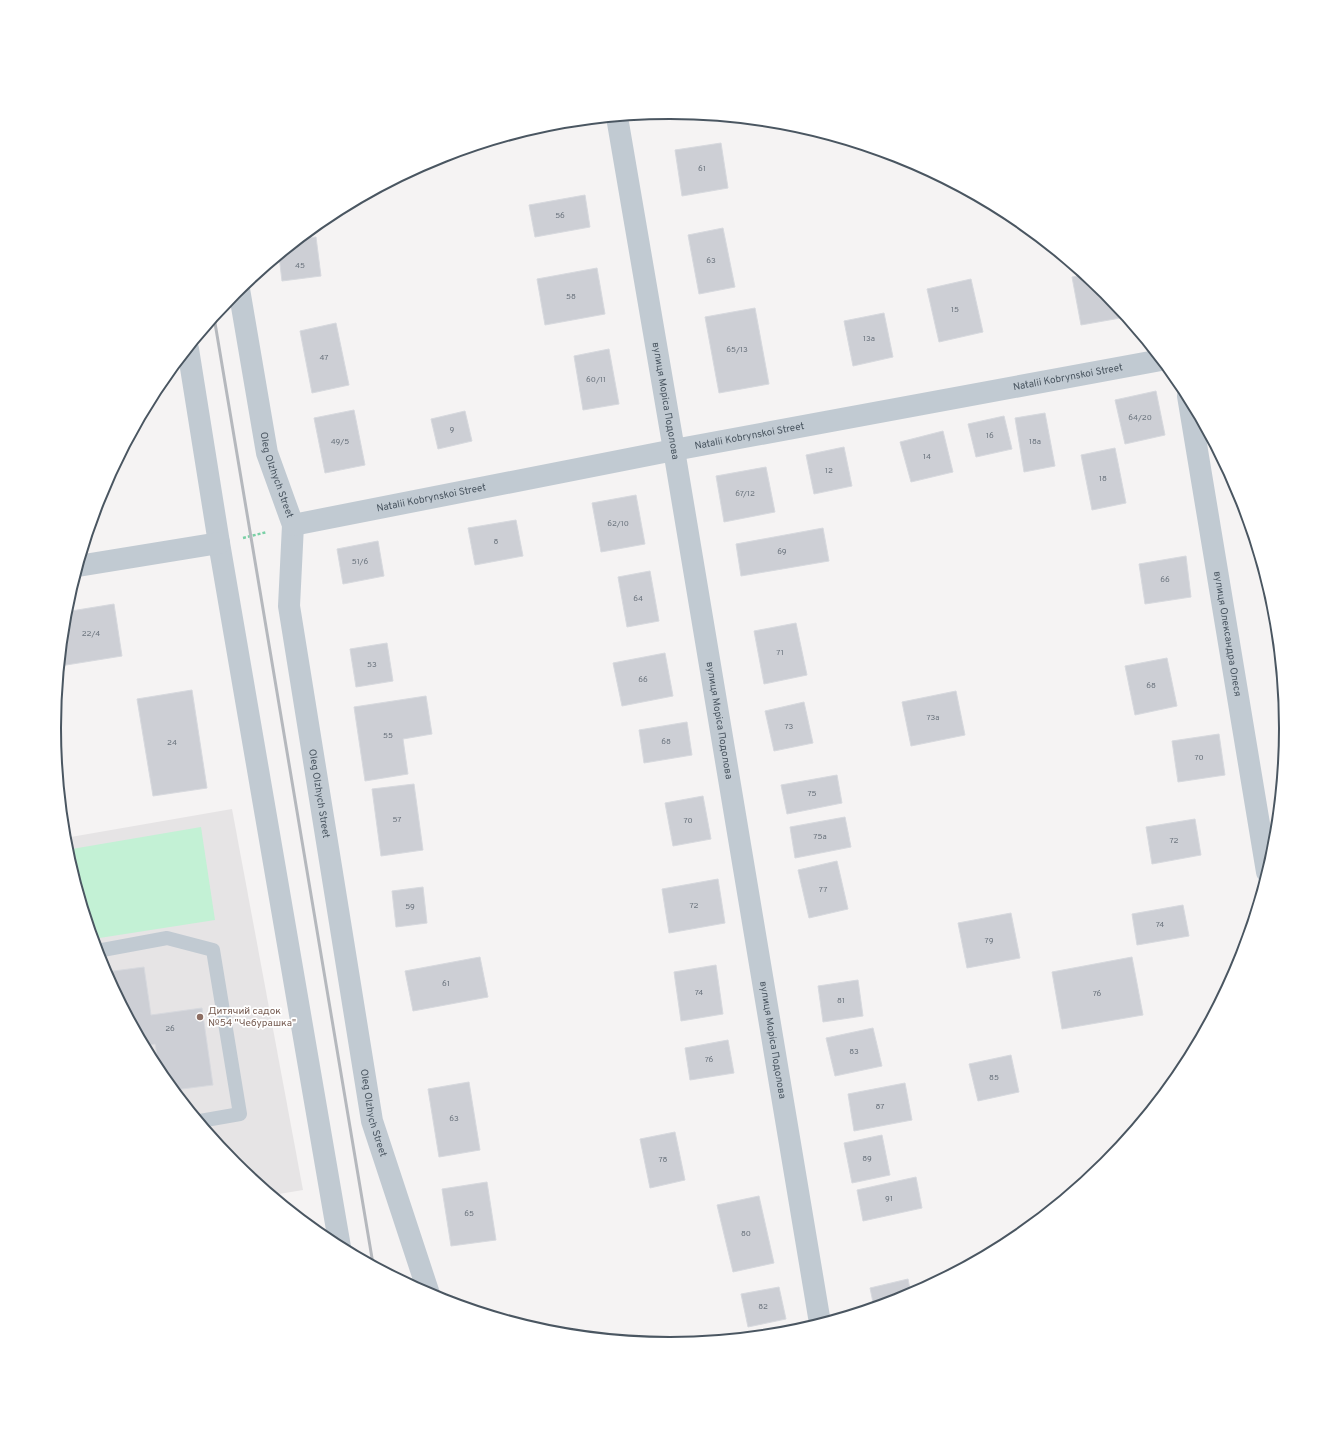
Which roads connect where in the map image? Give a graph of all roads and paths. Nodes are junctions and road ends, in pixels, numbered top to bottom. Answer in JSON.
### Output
{"nodes":[{"id":1,"x":618,"y":121,"type":"edge"},
{"id":2,"x":240,"y":296,"type":"edge"},
{"id":3,"x":189,"y":355,"type":"edge"},
{"id":4,"x":1156,"y":361,"type":"edge"},
{"id":5,"x":1191,"y":414,"type":"edge"},
{"id":6,"x":674,"y":450,"type":"junction"},
{"id":7,"x":293,"y":525,"type":"junction"},
{"id":8,"x":219,"y":542,"type":"junction"},
{"id":9,"x":83,"y":565,"type":"edge"},
{"id":10,"x":1265,"y":857,"type":"edge"},
{"id":11,"x":103,"y":950,"type":"edge"},
{"id":12,"x":204,"y":1120,"type":"edge"},
{"id":13,"x":338,"y":1238,"type":"edge"},
{"id":14,"x":426,"y":1286,"type":"edge"},
{"id":15,"x":819,"y":1318,"type":"edge"}],
"edges":[{"from":1,"to":6,"type":"street","name":"вулиця Моріса Подолова"},
{"from":2,"to":7,"type":"street","name":"Oleg Olzhych Street"},
{"from":3,"to":8,"type":"street"},
{"from":4,"to":6,"type":"street","name":"Natalii Kobrynskoi Street"},
{"from":5,"to":10,"type":"street","name":"вулиця Олександра Олеся"},
{"from":6,"to":7,"type":"street","name":"Natalii Kobrynskoi Street"},
{"from":6,"to":15,"type":"street","name":"вулиця Моріса Подолова"},
{"from":7,"to":14,"type":"street","name":"Oleg Olzhych Street"},
{"from":8,"to":9,"type":"street"},
{"from":8,"to":13,"type":"street"},
{"from":11,"to":12,"type":"lane"}]}
